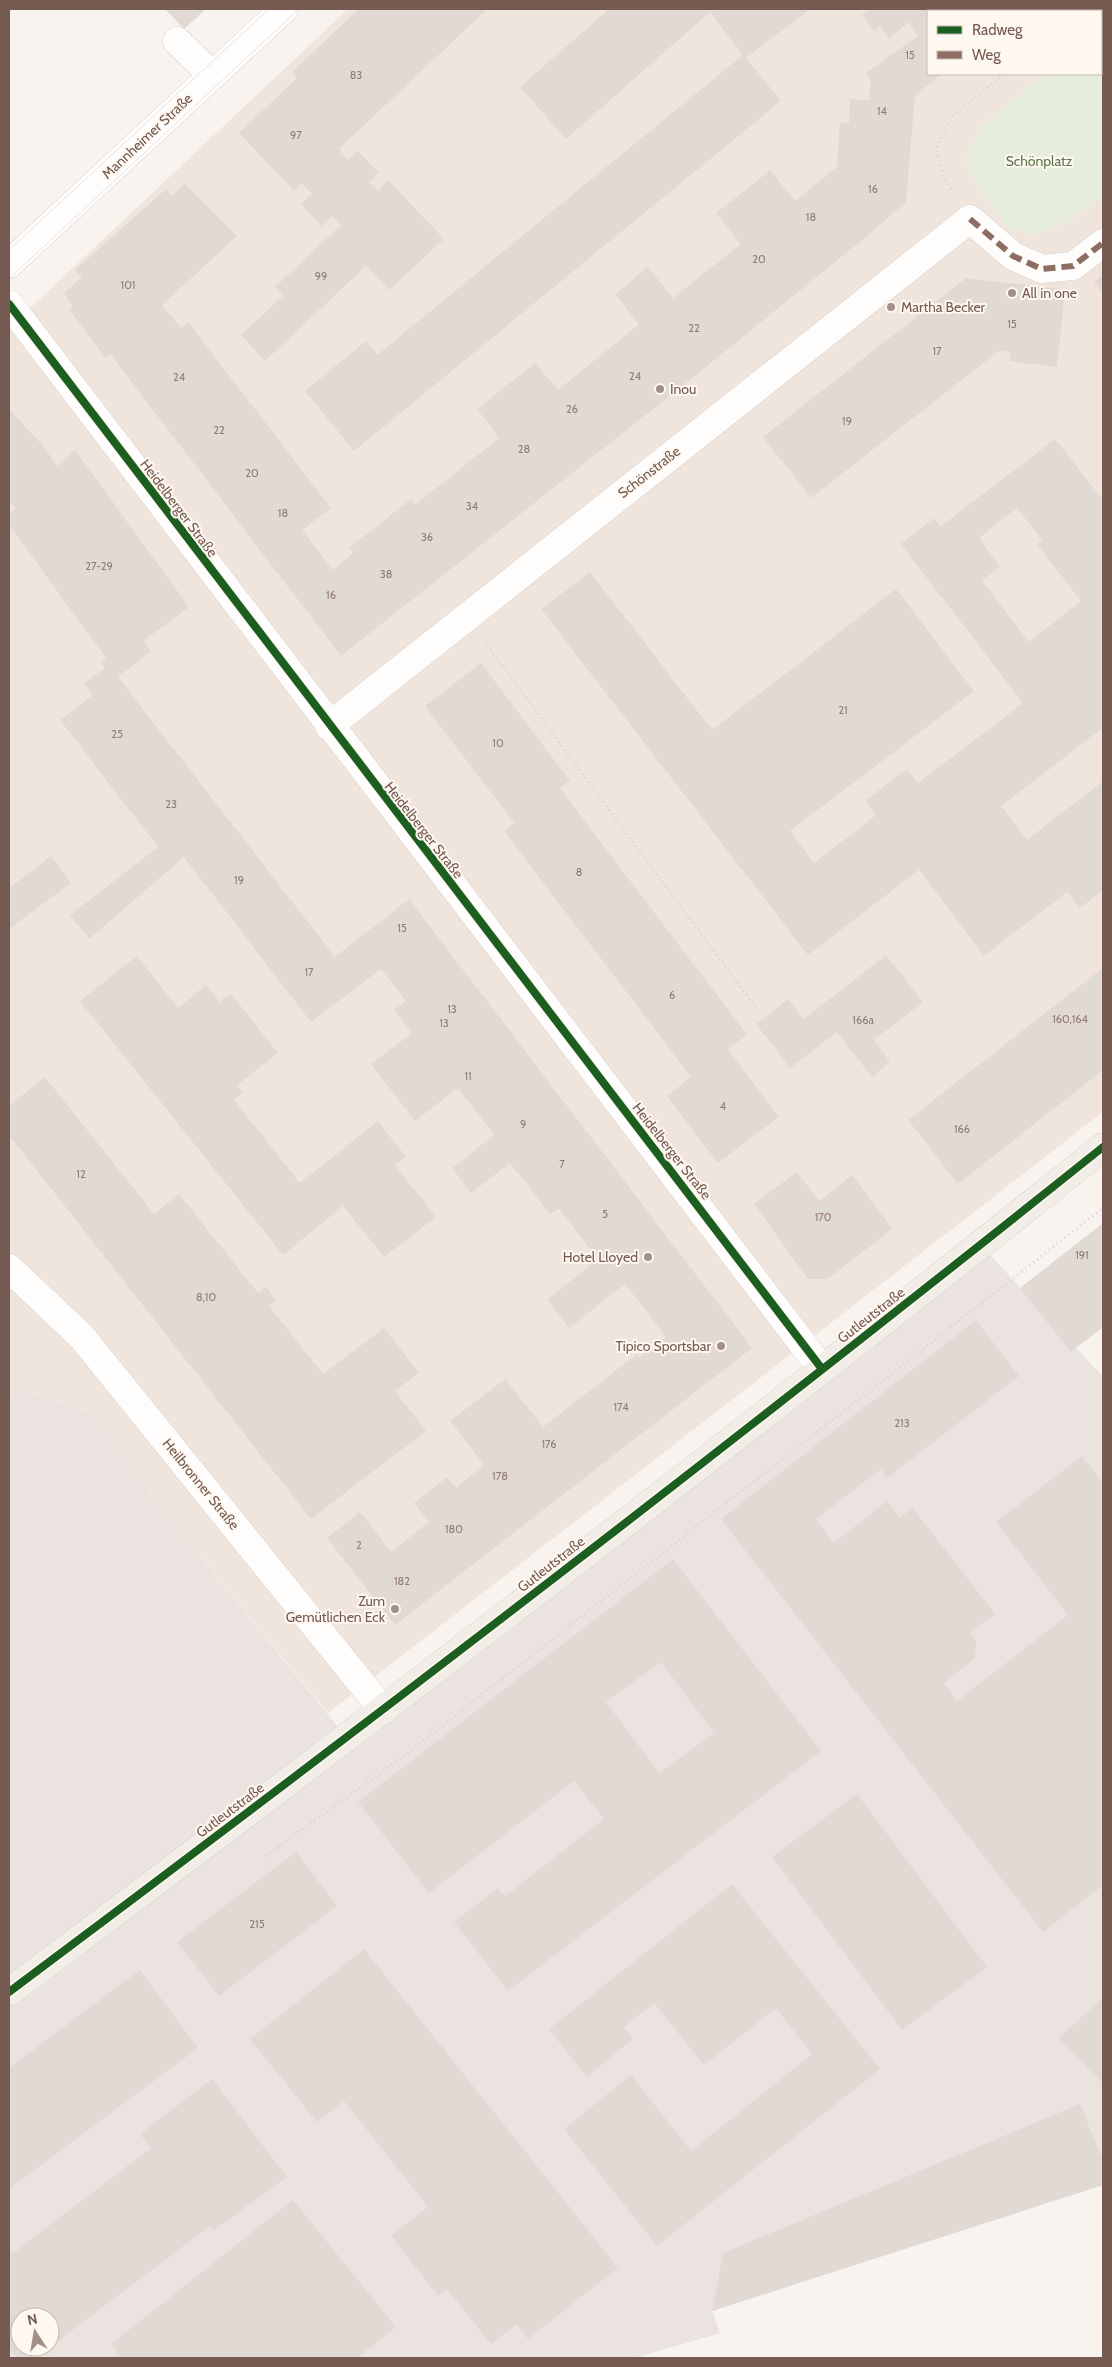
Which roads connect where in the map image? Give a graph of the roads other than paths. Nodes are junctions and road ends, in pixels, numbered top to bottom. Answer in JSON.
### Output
{"nodes":[{"id":1,"x":284,"y":9,"type":"edge"},
{"id":2,"x":177,"y":41,"type":"dead end"},
{"id":3,"x":212,"y":76,"type":"junction"},
{"id":4,"x":1103,"y":243,"type":"edge"},
{"id":5,"x":9,"y":264,"type":"edge"},
{"id":6,"x":9,"y":304,"type":"edge"},
{"id":7,"x":329,"y":726,"type":"junction"},
{"id":8,"x":1103,"y":1148,"type":"edge"},
{"id":9,"x":9,"y":1268,"type":"edge"},
{"id":10,"x":822,"y":1370,"type":"junction"},
{"id":11,"x":383,"y":1710,"type":"junction"},
{"id":12,"x":9,"y":1992,"type":"edge"}],
"edges":[{"from":1,"to":3,"type":"street","name":"Mannheimer Straße"},
{"from":2,"to":3,"type":"street"},
{"from":3,"to":5,"type":"street","name":"Mannheimer Straße"},
{"from":4,"to":7,"type":"street","name":"Schönstraße"},
{"from":6,"to":7,"type":"street","name":"Heidelberger Straße"},
{"from":7,"to":10,"type":"street","name":"Heidelberger Straße"},
{"from":8,"to":10,"type":"main road","name":"Gutleutstraße"},
{"from":9,"to":11,"type":"street","name":"Heilbronner Straße"},
{"from":10,"to":11,"type":"main road","name":"Gutleutstraße"},
{"from":11,"to":12,"type":"main road","name":"Gutleutstraße"}]}
